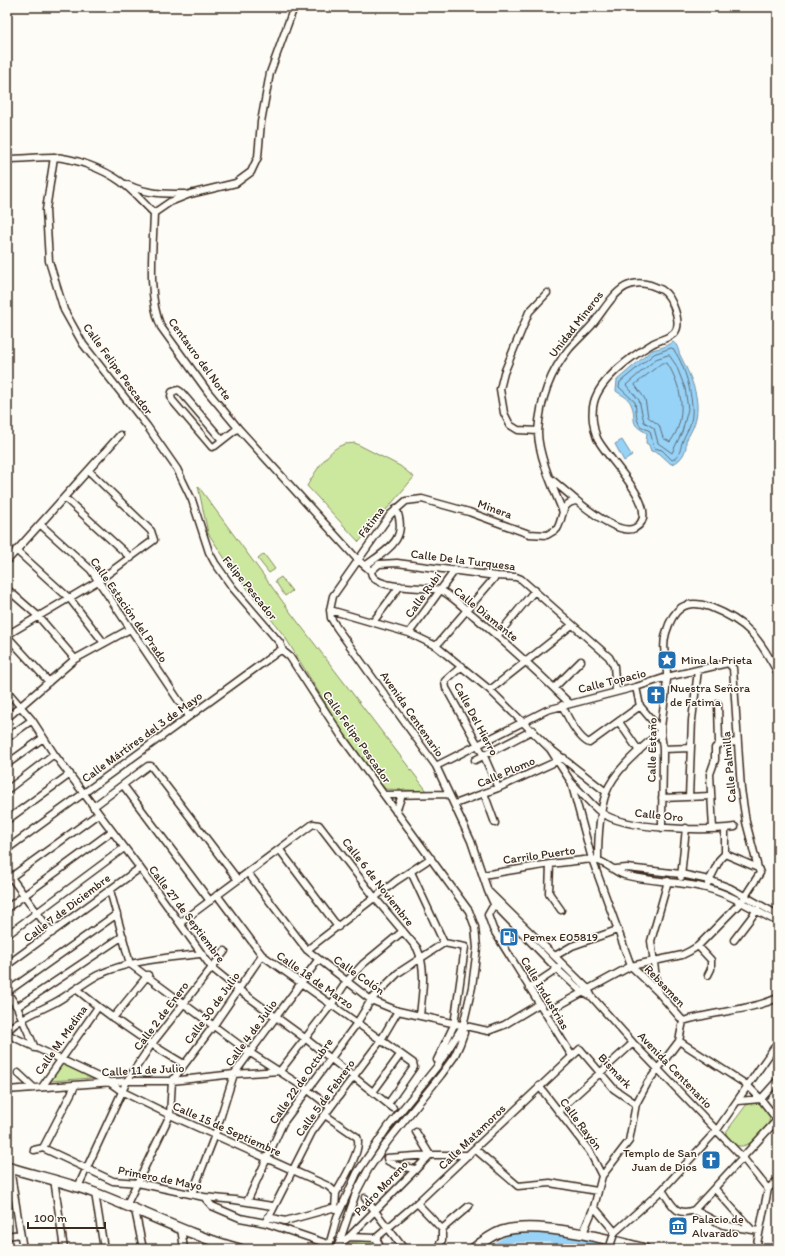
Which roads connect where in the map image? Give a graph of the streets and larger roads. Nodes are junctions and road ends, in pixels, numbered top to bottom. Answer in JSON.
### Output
{"nodes":[{"id":1,"x":294,"y":7,"type":"edge"},
{"id":2,"x":54,"y":157,"type":"junction"},
{"id":3,"x":7,"y":159,"type":"edge"},
{"id":4,"x":120,"y":181,"type":"junction"},
{"id":5,"x":190,"y":194,"type":"junction"},
{"id":6,"x":154,"y":213,"type":"junction"},
{"id":7,"x":547,"y":293,"type":"dead end"},
{"id":8,"x":238,"y":428,"type":"junction"},
{"id":9,"x":538,"y":431,"type":"junction"},
{"id":10,"x":120,"y":435,"type":"dead end"},
{"id":11,"x":222,"y":440,"type":"junction"},
{"id":12,"x":89,"y":471,"type":"junction"},
{"id":13,"x":551,"y":478,"type":"junction"},
{"id":14,"x":65,"y":498,"type":"junction"},
{"id":15,"x":406,"y":501,"type":"joint"},
{"id":16,"x":577,"y":501,"type":"junction"},
{"id":17,"x":396,"y":508,"type":"junction"},
{"id":18,"x":563,"y":512,"type":"junction"},
{"id":19,"x":41,"y":525,"type":"junction"},
{"id":20,"x":203,"y":536,"type":"joint"},
{"id":21,"x":16,"y":550,"type":"junction"},
{"id":22,"x":131,"y":558,"type":"junction"},
{"id":23,"x":357,"y":559,"type":"junction"},
{"id":24,"x":7,"y":561,"type":"edge"},
{"id":25,"x":365,"y":566,"type":"junction"},
{"id":26,"x":455,"y":570,"type":"junction"},
{"id":27,"x":371,"y":571,"type":"junction"},
{"id":28,"x":496,"y":576,"type":"junction"},
{"id":29,"x":98,"y":581,"type":"junction"},
{"id":30,"x":400,"y":586,"type":"junction"},
{"id":31,"x":7,"y":589,"type":"edge"},
{"id":32,"x":441,"y":590,"type":"junction"},
{"id":33,"x":535,"y":590,"type":"junction"},
{"id":34,"x":70,"y":599,"type":"junction"},
{"id":35,"x":330,"y":610,"type":"junction"},
{"id":36,"x":466,"y":610,"type":"junction"},
{"id":37,"x":38,"y":616,"type":"junction"},
{"id":38,"x":373,"y":622,"type":"junction"},
{"id":39,"x":572,"y":625,"type":"junction"},
{"id":40,"x":130,"y":629,"type":"junction"},
{"id":41,"x":410,"y":633,"type":"junction"},
{"id":42,"x":7,"y":635,"type":"edge"},
{"id":43,"x":497,"y":636,"type":"junction"},
{"id":44,"x":104,"y":643,"type":"junction"},
{"id":45,"x":436,"y":646,"type":"junction"},
{"id":46,"x":283,"y":651,"type":"junction"},
{"id":47,"x":75,"y":659,"type":"junction"},
{"id":48,"x":581,"y":661,"type":"dead end"},
{"id":49,"x":527,"y":662,"type":"junction"},
{"id":50,"x":731,"y":664,"type":"joint"},
{"id":51,"x":462,"y":666,"type":"junction"},
{"id":52,"x":698,"y":670,"type":"junction"},
{"id":53,"x":778,"y":673,"type":"edge"},
{"id":54,"x":667,"y":677,"type":"junction"},
{"id":55,"x":49,"y":682,"type":"junction"},
{"id":56,"x":636,"y":687,"type":"junction"},
{"id":57,"x":554,"y":688,"type":"junction"},
{"id":58,"x":490,"y":690,"type":"junction"},
{"id":59,"x":7,"y":691,"type":"edge"},
{"id":60,"x":616,"y":691,"type":"junction"},
{"id":61,"x":569,"y":703,"type":"junction"},
{"id":62,"x":718,"y":704,"type":"dead end"},
{"id":63,"x":562,"y":705,"type":"junction"},
{"id":64,"x":640,"y":706,"type":"junction"},
{"id":65,"x":21,"y":707,"type":"junction"},
{"id":66,"x":189,"y":716,"type":"junction"},
{"id":67,"x":7,"y":718,"type":"edge"},
{"id":68,"x":32,"y":720,"type":"junction"},
{"id":69,"x":523,"y":720,"type":"junction"},
{"id":70,"x":619,"y":722,"type":"junction"},
{"id":71,"x":533,"y":730,"type":"junction"},
{"id":72,"x":661,"y":731,"type":"junction"},
{"id":73,"x":7,"y":738,"type":"edge"},
{"id":74,"x":43,"y":738,"type":"junction"},
{"id":75,"x":737,"y":742,"type":"junction"},
{"id":76,"x":476,"y":745,"type":"junction"},
{"id":77,"x":717,"y":746,"type":"junction"},
{"id":78,"x":691,"y":748,"type":"junction"},
{"id":79,"x":663,"y":749,"type":"junction"},
{"id":80,"x":639,"y":750,"type":"junction"},
{"id":81,"x":54,"y":754,"type":"junction"},
{"id":82,"x":484,"y":756,"type":"junction"},
{"id":83,"x":475,"y":760,"type":"dead end"},
{"id":84,"x":561,"y":760,"type":"junction"},
{"id":85,"x":7,"y":764,"type":"edge"},
{"id":86,"x":436,"y":766,"type":"junction"},
{"id":87,"x":70,"y":774,"type":"junction"},
{"id":88,"x":571,"y":782,"type":"junction"},
{"id":89,"x":122,"y":785,"type":"junction"},
{"id":90,"x":498,"y":788,"type":"junction"},
{"id":91,"x":7,"y":790,"type":"edge"},
{"id":92,"x":606,"y":792,"type":"junction"},
{"id":93,"x":484,"y":793,"type":"junction"},
{"id":94,"x":83,"y":794,"type":"junction"},
{"id":95,"x":449,"y":794,"type":"junction"},
{"id":96,"x":384,"y":795,"type":"junction"},
{"id":97,"x":402,"y":795,"type":"junction"},
{"id":98,"x":711,"y":796,"type":"junction"},
{"id":99,"x":689,"y":797,"type":"junction"},
{"id":100,"x":662,"y":798,"type":"junction"},
{"id":101,"x":455,"y":804,"type":"junction"},
{"id":102,"x":93,"y":807,"type":"junction"},
{"id":103,"x":396,"y":812,"type":"junction"},
{"id":104,"x":98,"y":814,"type":"junction"},
{"id":105,"x":602,"y":814,"type":"junction"},
{"id":106,"x":7,"y":820,"type":"edge"},
{"id":107,"x":495,"y":823,"type":"dead end"},
{"id":108,"x":735,"y":827,"type":"dead end"},
{"id":109,"x":662,"y":828,"type":"junction"},
{"id":110,"x":686,"y":828,"type":"junction"},
{"id":111,"x":713,"y":829,"type":"junction"},
{"id":112,"x":725,"y":829,"type":"junction"},
{"id":113,"x":111,"y":832,"type":"junction"},
{"id":114,"x":124,"y":848,"type":"junction"},
{"id":115,"x":7,"y":850,"type":"edge"},
{"id":116,"x":280,"y":850,"type":"junction"},
{"id":117,"x":726,"y":854,"type":"junction"},
{"id":118,"x":431,"y":858,"type":"junction"},
{"id":119,"x":595,"y":860,"type":"junction"},
{"id":120,"x":550,"y":864,"type":"junction"},
{"id":121,"x":140,"y":868,"type":"junction"},
{"id":122,"x":758,"y":868,"type":"junction"},
{"id":123,"x":616,"y":870,"type":"junction"},
{"id":124,"x":652,"y":871,"type":"junction"},
{"id":125,"x":411,"y":872,"type":"junction"},
{"id":126,"x":248,"y":873,"type":"junction"},
{"id":127,"x":681,"y":874,"type":"junction"},
{"id":128,"x":483,"y":875,"type":"junction"},
{"id":129,"x":8,"y":877,"type":"edge"},
{"id":130,"x":650,"y":879,"type":"junction"},
{"id":131,"x":238,"y":880,"type":"junction"},
{"id":132,"x":709,"y":880,"type":"junction"},
{"id":133,"x":668,"y":881,"type":"junction"},
{"id":134,"x":680,"y":883,"type":"junction"},
{"id":135,"x":707,"y":888,"type":"junction"},
{"id":136,"x":110,"y":890,"type":"junction"},
{"id":137,"x":24,"y":895,"type":"junction"},
{"id":138,"x":217,"y":895,"type":"junction"},
{"id":139,"x":375,"y":898,"type":"junction"},
{"id":140,"x":744,"y":898,"type":"junction"},
{"id":141,"x":210,"y":901,"type":"junction"},
{"id":142,"x":496,"y":902,"type":"junction"},
{"id":143,"x":7,"y":908,"type":"edge"},
{"id":144,"x":561,"y":910,"type":"dead end"},
{"id":145,"x":757,"y":910,"type":"junction"},
{"id":146,"x":37,"y":913,"type":"junction"},
{"id":147,"x":117,"y":914,"type":"junction"},
{"id":148,"x":778,"y":915,"type":"edge"},
{"id":149,"x":778,"y":922,"type":"edge"},
{"id":150,"x":180,"y":923,"type":"junction"},
{"id":151,"x":338,"y":927,"type":"junction"},
{"id":152,"x":617,"y":930,"type":"junction"},
{"id":153,"x":403,"y":931,"type":"junction"},
{"id":154,"x":52,"y":934,"type":"junction"},
{"id":155,"x":7,"y":935,"type":"edge"},
{"id":156,"x":123,"y":936,"type":"junction"},
{"id":157,"x":530,"y":936,"type":"junction"},
{"id":158,"x":734,"y":940,"type":"dead end"},
{"id":159,"x":444,"y":943,"type":"junction"},
{"id":160,"x":698,"y":946,"type":"junction"},
{"id":161,"x":307,"y":950,"type":"junction"},
{"id":162,"x":225,"y":951,"type":"dead end"},
{"id":163,"x":200,"y":954,"type":"junction"},
{"id":164,"x":262,"y":955,"type":"junction"},
{"id":165,"x":555,"y":956,"type":"junction"},
{"id":166,"x":422,"y":957,"type":"junction"},
{"id":167,"x":318,"y":960,"type":"junction"},
{"id":168,"x":653,"y":961,"type":"junction"},
{"id":169,"x":130,"y":964,"type":"junction"},
{"id":170,"x":7,"y":965,"type":"edge"},
{"id":171,"x":563,"y":965,"type":"junction"},
{"id":172,"x":631,"y":966,"type":"junction"},
{"id":173,"x":212,"y":968,"type":"junction"},
{"id":174,"x":557,"y":969,"type":"junction"},
{"id":175,"x":148,"y":975,"type":"junction"},
{"id":176,"x":708,"y":975,"type":"dead end"},
{"id":177,"x":347,"y":981,"type":"junction"},
{"id":178,"x":300,"y":983,"type":"junction"},
{"id":179,"x":529,"y":988,"type":"junction"},
{"id":180,"x":76,"y":989,"type":"junction"},
{"id":181,"x":238,"y":990,"type":"junction"},
{"id":182,"x":585,"y":991,"type":"junction"},
{"id":183,"x":7,"y":992,"type":"edge"},
{"id":184,"x":658,"y":992,"type":"junction"},
{"id":185,"x":778,"y":998,"type":"edge"},
{"id":186,"x":371,"y":1000,"type":"junction"},
{"id":187,"x":184,"y":1003,"type":"junction"},
{"id":188,"x":539,"y":1004,"type":"junction"},
{"id":189,"x":331,"y":1005,"type":"junction"},
{"id":190,"x":98,"y":1006,"type":"junction"},
{"id":191,"x":17,"y":1007,"type":"junction"},
{"id":192,"x":398,"y":1011,"type":"junction"},
{"id":193,"x":544,"y":1014,"type":"junction"},
{"id":194,"x":420,"y":1016,"type":"junction"},
{"id":195,"x":22,"y":1018,"type":"junction"},
{"id":196,"x":113,"y":1018,"type":"junction"},
{"id":197,"x":276,"y":1018,"type":"junction"},
{"id":198,"x":683,"y":1021,"type":"junction"},
{"id":199,"x":357,"y":1023,"type":"junction"},
{"id":200,"x":214,"y":1025,"type":"junction"},
{"id":201,"x":454,"y":1025,"type":"junction"},
{"id":202,"x":463,"y":1026,"type":"junction"},
{"id":203,"x":7,"y":1033,"type":"edge"},
{"id":204,"x":306,"y":1038,"type":"junction"},
{"id":205,"x":381,"y":1040,"type":"junction"},
{"id":206,"x":679,"y":1041,"type":"junction"},
{"id":207,"x":778,"y":1042,"type":"edge"},
{"id":208,"x":633,"y":1043,"type":"junction"},
{"id":209,"x":151,"y":1045,"type":"junction"},
{"id":210,"x":35,"y":1048,"type":"junction"},
{"id":211,"x":580,"y":1049,"type":"joint"},
{"id":212,"x":249,"y":1052,"type":"junction"},
{"id":213,"x":400,"y":1055,"type":"junction"},
{"id":214,"x":572,"y":1056,"type":"junction"},
{"id":215,"x":331,"y":1058,"type":"junction"},
{"id":216,"x":60,"y":1060,"type":"junction"},
{"id":217,"x":437,"y":1060,"type":"dead end"},
{"id":218,"x":184,"y":1064,"type":"junction"},
{"id":219,"x":657,"y":1068,"type":"junction"},
{"id":220,"x":280,"y":1072,"type":"junction"},
{"id":221,"x":18,"y":1073,"type":"dead end"},
{"id":222,"x":600,"y":1073,"type":"junction"},
{"id":223,"x":234,"y":1074,"type":"junction"},
{"id":224,"x":354,"y":1077,"type":"junction"},
{"id":225,"x":778,"y":1080,"type":"edge"},
{"id":226,"x":127,"y":1081,"type":"junction"},
{"id":227,"x":172,"y":1081,"type":"junction"},
{"id":228,"x":109,"y":1082,"type":"junction"},
{"id":229,"x":747,"y":1085,"type":"junction"},
{"id":230,"x":75,"y":1086,"type":"junction"},
{"id":231,"x":539,"y":1086,"type":"junction"},
{"id":232,"x":42,"y":1087,"type":"junction"},
{"id":233,"x":34,"y":1088,"type":"junction"},
{"id":234,"x":7,"y":1090,"type":"edge"},
{"id":235,"x":308,"y":1090,"type":"junction"},
{"id":236,"x":122,"y":1092,"type":"junction"},
{"id":237,"x":373,"y":1092,"type":"junction"},
{"id":238,"x":761,"y":1099,"type":"junction"},
{"id":239,"x":738,"y":1102,"type":"junction"},
{"id":240,"x":636,"y":1104,"type":"junction"},
{"id":241,"x":391,"y":1106,"type":"joint"},
{"id":242,"x":330,"y":1107,"type":"junction"},
{"id":243,"x":558,"y":1111,"type":"junction"},
{"id":244,"x":170,"y":1115,"type":"junction"},
{"id":245,"x":325,"y":1115,"type":"junction"},
{"id":246,"x":778,"y":1120,"type":"edge"},
{"id":247,"x":717,"y":1130,"type":"junction"},
{"id":248,"x":416,"y":1132,"type":"dead end"},
{"id":249,"x":215,"y":1135,"type":"junction"},
{"id":250,"x":43,"y":1148,"type":"junction"},
{"id":251,"x":475,"y":1149,"type":"junction"},
{"id":252,"x":34,"y":1150,"type":"dead end"},
{"id":253,"x":430,"y":1155,"type":"junction"},
{"id":254,"x":469,"y":1155,"type":"junction"},
{"id":255,"x":743,"y":1158,"type":"junction"},
{"id":256,"x":265,"y":1159,"type":"junction"},
{"id":257,"x":9,"y":1168,"type":"edge"},
{"id":258,"x":86,"y":1169,"type":"junction"},
{"id":259,"x":415,"y":1169,"type":"junction"},
{"id":260,"x":292,"y":1170,"type":"junction"},
{"id":261,"x":602,"y":1176,"type":"junction"},
{"id":262,"x":54,"y":1179,"type":"junction"},
{"id":263,"x":777,"y":1181,"type":"edge"},
{"id":264,"x":138,"y":1183,"type":"junction"},
{"id":265,"x":78,"y":1187,"type":"junction"},
{"id":266,"x":715,"y":1189,"type":"junction"},
{"id":267,"x":768,"y":1189,"type":"junction"},
{"id":268,"x":662,"y":1190,"type":"junction"},
{"id":269,"x":597,"y":1191,"type":"junction"},
{"id":270,"x":95,"y":1193,"type":"junction"},
{"id":271,"x":336,"y":1193,"type":"junction"},
{"id":272,"x":192,"y":1194,"type":"junction"},
{"id":273,"x":10,"y":1195,"type":"edge"},
{"id":274,"x":204,"y":1197,"type":"junction"},
{"id":275,"x":365,"y":1198,"type":"dead end"},
{"id":276,"x":247,"y":1202,"type":"junction"},
{"id":277,"x":418,"y":1204,"type":"junction"},
{"id":278,"x":126,"y":1206,"type":"junction"},
{"id":279,"x":272,"y":1206,"type":"junction"},
{"id":280,"x":469,"y":1206,"type":"dead end"},
{"id":281,"x":336,"y":1207,"type":"junction"},
{"id":282,"x":594,"y":1208,"type":"junction"},
{"id":283,"x":135,"y":1210,"type":"junction"},
{"id":284,"x":694,"y":1210,"type":"junction"},
{"id":285,"x":375,"y":1212,"type":"junction"},
{"id":286,"x":267,"y":1220,"type":"junction"},
{"id":287,"x":181,"y":1228,"type":"junction"},
{"id":288,"x":388,"y":1229,"type":"junction"},
{"id":289,"x":442,"y":1229,"type":"junction"},
{"id":290,"x":751,"y":1229,"type":"junction"},
{"id":291,"x":759,"y":1231,"type":"junction"},
{"id":292,"x":615,"y":1233,"type":"junction"},
{"id":293,"x":20,"y":1234,"type":"junction"},
{"id":294,"x":583,"y":1234,"type":"junction"},
{"id":295,"x":7,"y":1236,"type":"edge"},
{"id":296,"x":349,"y":1237,"type":"junction"},
{"id":297,"x":376,"y":1238,"type":"junction"},
{"id":298,"x":328,"y":1246,"type":"edge"},
{"id":299,"x":225,"y":1247,"type":"edge"},
{"id":300,"x":337,"y":1247,"type":"edge"},
{"id":301,"x":23,"y":1249,"type":"edge"},
{"id":302,"x":64,"y":1249,"type":"edge"},
{"id":303,"x":104,"y":1249,"type":"edge"},
{"id":304,"x":143,"y":1249,"type":"edge"},
{"id":305,"x":184,"y":1249,"type":"edge"},
{"id":306,"x":240,"y":1249,"type":"edge"},
{"id":307,"x":381,"y":1249,"type":"edge"},
{"id":308,"x":404,"y":1249,"type":"edge"},
{"id":309,"x":437,"y":1249,"type":"edge"},
{"id":310,"x":473,"y":1249,"type":"edge"},
{"id":311,"x":609,"y":1249,"type":"edge"},
{"id":312,"x":645,"y":1249,"type":"edge"},
{"id":313,"x":756,"y":1249,"type":"edge"}],
"edges":[{"from":1,"to":5,"type":"street"},
{"from":2,"to":3,"type":"street"},
{"from":2,"to":4,"type":"street"},
{"from":2,"to":20,"type":"street","name":"Calle Felipe Pescador"},
{"from":4,"to":5,"type":"street"},
{"from":4,"to":6,"type":"street"},
{"from":5,"to":6,"type":"street"},
{"from":6,"to":8,"type":"street","name":"Centauro del Norte"},
{"from":7,"to":9,"type":"street"},
{"from":8,"to":11,"type":"street"},
{"from":8,"to":23,"type":"street","name":"Centauro del Norte"},
{"from":9,"to":13,"type":"street","name":"Unidad Mineros"},
{"from":9,"to":16,"type":"street","name":"Unidad Mineros"},
{"from":10,"to":12,"type":"street"},
{"from":11,"to":11,"type":"street"},
{"from":12,"to":14,"type":"street"},
{"from":12,"to":22,"type":"street"},
{"from":13,"to":16,"type":"street"},
{"from":13,"to":18,"type":"street","name":"Unidad Mineros"},
{"from":14,"to":19,"type":"street"},
{"from":14,"to":22,"type":"street"},
{"from":15,"to":17,"type":"street","name":"Fátima"},
{"from":15,"to":18,"type":"street","name":"Minera"},
{"from":16,"to":18,"type":"street"},
{"from":17,"to":23,"type":"street","name":"Fátima"},
{"from":17,"to":25,"type":"street"},
{"from":19,"to":21,"type":"street"},
{"from":19,"to":29,"type":"street","name":"Calle Estación del Prado"},
{"from":20,"to":46,"type":"street","name":"Felipe Pescador"},
{"from":21,"to":24,"type":"street"},
{"from":21,"to":34,"type":"street"},
{"from":22,"to":29,"type":"street"},
{"from":23,"to":25,"type":"street","name":"Calle Diamante"},
{"from":23,"to":35,"type":"street"},
{"from":25,"to":27,"type":"street","name":"Calle Diamante"},
{"from":26,"to":27,"type":"street","name":"Calle De la Turquesa"},
{"from":26,"to":28,"type":"street","name":"Calle De la Turquesa"},
{"from":26,"to":32,"type":"street","name":"Calle Rubí"},
{"from":27,"to":30,"type":"street","name":"Calle Diamante"},
{"from":28,"to":33,"type":"street","name":"Calle De la Turquesa"},
{"from":28,"to":36,"type":"street"},
{"from":29,"to":34,"type":"street"},
{"from":29,"to":40,"type":"street","name":"Calle Estación del Prado"},
{"from":30,"to":32,"type":"street","name":"Calle Diamante"},
{"from":30,"to":38,"type":"street"},
{"from":31,"to":37,"type":"street"},
{"from":32,"to":36,"type":"street","name":"Calle Diamante"},
{"from":32,"to":41,"type":"street","name":"Calle Rubí"},
{"from":33,"to":39,"type":"street","name":"Calle De la Turquesa"},
{"from":33,"to":43,"type":"street"},
{"from":34,"to":37,"type":"street"},
{"from":34,"to":44,"type":"street"},
{"from":35,"to":38,"type":"street"},
{"from":35,"to":86,"type":"street","name":"Avenida Centenario"},
{"from":36,"to":43,"type":"street","name":"Calle Diamante"},
{"from":36,"to":45,"type":"street"},
{"from":37,"to":42,"type":"street"},
{"from":37,"to":47,"type":"street"},
{"from":38,"to":41,"type":"street"},
{"from":39,"to":49,"type":"street"},
{"from":39,"to":60,"type":"street","name":"Calle De la Turquesa"},
{"from":40,"to":44,"type":"street"},
{"from":40,"to":66,"type":"street","name":"Calle Estación del Prado"},
{"from":41,"to":45,"type":"street"},
{"from":42,"to":55,"type":"street"},
{"from":43,"to":49,"type":"street","name":"Calle Diamante"},
{"from":44,"to":47,"type":"street"},
{"from":45,"to":51,"type":"street"},
{"from":46,"to":66,"type":"street","name":"Calle Mártires del 3 de Mayo"},
{"from":46,"to":96,"type":"street","name":"Calle Felipe Pescador"},
{"from":47,"to":55,"type":"street"},
{"from":48,"to":57,"type":"street"},
{"from":49,"to":57,"type":"street","name":"Calle Diamante"},
{"from":49,"to":58,"type":"street"},
{"from":50,"to":52,"type":"street","name":"Calle Topacio"},
{"from":50,"to":75,"type":"street","name":"Calle Palmilla"},
{"from":51,"to":58,"type":"street"},
{"from":51,"to":76,"type":"street","name":"Calle Del Hierro"},
{"from":52,"to":54,"type":"street","name":"Calle Topacio"},
{"from":52,"to":78,"type":"street"},
{"from":53,"to":54,"type":"street","name":"Calle Estaño"},
{"from":54,"to":56,"type":"street","name":"Calle Topacio"},
{"from":54,"to":72,"type":"street","name":"Calle Estaño"},
{"from":55,"to":65,"type":"street"},
{"from":56,"to":60,"type":"street","name":"Calle Topacio"},
{"from":56,"to":64,"type":"street"},
{"from":57,"to":61,"type":"street","name":"Calle Diamante"},
{"from":58,"to":69,"type":"street"},
{"from":59,"to":65,"type":"street","name":"Calle 27 de Septiembre"},
{"from":60,"to":61,"type":"street","name":"Calle Topacio"},
{"from":61,"to":63,"type":"street","name":"Calle Topacio"},
{"from":62,"to":77,"type":"street"},
{"from":63,"to":69,"type":"street","name":"Calle Topacio"},
{"from":63,"to":70,"type":"street"},
{"from":64,"to":70,"type":"street"},
{"from":64,"to":72,"type":"street"},
{"from":65,"to":67,"type":"street"},
{"from":65,"to":68,"type":"street","name":"Calle 27 de Septiembre"},
{"from":66,"to":94,"type":"street","name":"Calle Mártires del 3 de Mayo"},
{"from":68,"to":73,"type":"street"},
{"from":68,"to":74,"type":"street","name":"Calle 27 de Septiembre"},
{"from":69,"to":71,"type":"street"},
{"from":69,"to":76,"type":"street","name":"Calle Topacio"},
{"from":70,"to":80,"type":"street"},
{"from":71,"to":82,"type":"street"},
{"from":71,"to":84,"type":"street"},
{"from":72,"to":79,"type":"street","name":"Calle Estaño"},
{"from":72,"to":80,"type":"street"},
{"from":74,"to":81,"type":"street","name":"Calle 27 de Septiembre"},
{"from":74,"to":85,"type":"street"},
{"from":75,"to":77,"type":"street"},
{"from":75,"to":122,"type":"street","name":"Calle Palmilla"},
{"from":76,"to":82,"type":"street","name":"Calle Del Hierro"},
{"from":76,"to":86,"type":"street","name":"Calle Topacio"},
{"from":77,"to":98,"type":"street"},
{"from":78,"to":79,"type":"street"},
{"from":78,"to":99,"type":"street"},
{"from":79,"to":100,"type":"street","name":"Calle Estaño"},
{"from":80,"to":92,"type":"street"},
{"from":81,"to":87,"type":"street","name":"Calle 27 de Septiembre"},
{"from":81,"to":91,"type":"street"},
{"from":82,"to":83,"type":"street"},
{"from":82,"to":90,"type":"street","name":"Calle Del Hierro"},
{"from":84,"to":88,"type":"street"},
{"from":84,"to":90,"type":"street","name":"Calle Plomo"},
{"from":84,"to":92,"type":"street"},
{"from":86,"to":95,"type":"street","name":"Avenida Centenario"},
{"from":87,"to":94,"type":"street","name":"Calle 27 de Septiembre"},
{"from":87,"to":106,"type":"street"},
{"from":88,"to":105,"type":"street","name":"Calle Oro"},
{"from":88,"to":119,"type":"street"},
{"from":89,"to":102,"type":"street"},
{"from":89,"to":131,"type":"street"},
{"from":89,"to":141,"type":"street"},
{"from":90,"to":93,"type":"street","name":"Calle Plomo"},
{"from":92,"to":105,"type":"street"},
{"from":93,"to":101,"type":"street","name":"Calle Plomo"},
{"from":93,"to":107,"type":"street"},
{"from":94,"to":102,"type":"street","name":"Calle 27 de Septiembre"},
{"from":94,"to":115,"type":"street","name":"Calle Mártires del 3 de Mayo"},
{"from":95,"to":97,"type":"street","name":"Calle Felipe Pescador"},
{"from":95,"to":101,"type":"street","name":"Avenida Centenario"},
{"from":96,"to":97,"type":"street","name":"Calle Felipe Pescador"},
{"from":96,"to":103,"type":"street"},
{"from":97,"to":103,"type":"street"},
{"from":98,"to":99,"type":"street"},
{"from":98,"to":111,"type":"street"},
{"from":99,"to":100,"type":"street"},
{"from":100,"to":109,"type":"street","name":"Calle Estaño"},
{"from":101,"to":128,"type":"street","name":"Avenida Centenario"},
{"from":102,"to":104,"type":"street","name":"Calle 27 de Septiembre"},
{"from":103,"to":118,"type":"street"},
{"from":104,"to":113,"type":"street","name":"Calle 27 de Septiembre"},
{"from":104,"to":129,"type":"street"},
{"from":105,"to":109,"type":"street","name":"Calle Oro"},
{"from":105,"to":119,"type":"street"},
{"from":108,"to":112,"type":"street","name":"Calle Oro"},
{"from":109,"to":110,"type":"street","name":"Calle Oro"},
{"from":110,"to":111,"type":"street","name":"Calle Oro"},
{"from":110,"to":127,"type":"street"},
{"from":111,"to":112,"type":"street","name":"Calle Oro"},
{"from":112,"to":117,"type":"street"},
{"from":113,"to":114,"type":"street","name":"Calle 27 de Septiembre"},
{"from":113,"to":137,"type":"street"},
{"from":114,"to":121,"type":"street","name":"Calle 27 de Septiembre"},
{"from":114,"to":146,"type":"street"},
{"from":116,"to":126,"type":"street"},
{"from":116,"to":139,"type":"street","name":"Calle 6 de Noviembre"},
{"from":116,"to":151,"type":"street"},
{"from":117,"to":122,"type":"street"},
{"from":117,"to":132,"type":"street"},
{"from":118,"to":125,"type":"street"},
{"from":118,"to":202,"type":"street"},
{"from":119,"to":120,"type":"street","name":"Carrilo Puerto"},
{"from":119,"to":123,"type":"street"},
{"from":119,"to":152,"type":"street"},
{"from":120,"to":128,"type":"street","name":"Carrilo Puerto"},
{"from":120,"to":144,"type":"street"},
{"from":121,"to":136,"type":"street","name":"Calle 7 de Diciembre"},
{"from":121,"to":150,"type":"street","name":"Calle 27 de Septiembre"},
{"from":122,"to":140,"type":"street"},
{"from":123,"to":124,"type":"street"},
{"from":123,"to":130,"type":"street"},
{"from":124,"to":127,"type":"street"},
{"from":124,"to":130,"type":"street"},
{"from":125,"to":139,"type":"street"},
{"from":125,"to":159,"type":"street"},
{"from":126,"to":131,"type":"street"},
{"from":126,"to":161,"type":"street","name":"Calle Colón"},
{"from":127,"to":132,"type":"street"},
{"from":127,"to":134,"type":"street"},
{"from":128,"to":142,"type":"street","name":"Avenida Centenario"},
{"from":129,"to":137,"type":"street"},
{"from":130,"to":133,"type":"street"},
{"from":131,"to":138,"type":"street"},
{"from":132,"to":135,"type":"street"},
{"from":132,"to":140,"type":"street"},
{"from":133,"to":134,"type":"street"},
{"from":133,"to":168,"type":"street"},
{"from":134,"to":135,"type":"street"},
{"from":135,"to":140,"type":"street"},
{"from":136,"to":147,"type":"street"},
{"from":136,"to":154,"type":"street","name":"Calle 7 de Diciembre"},
{"from":137,"to":143,"type":"street"},
{"from":137,"to":146,"type":"street"},
{"from":138,"to":141,"type":"street"},
{"from":138,"to":164,"type":"street","name":"Calle 18 de Marzo"},
{"from":139,"to":151,"type":"street"},
{"from":139,"to":153,"type":"street","name":"Calle 6 de Noviembre"},
{"from":140,"to":145,"type":"street"},
{"from":140,"to":148,"type":"street"},
{"from":140,"to":160,"type":"street"},
{"from":141,"to":150,"type":"street"},
{"from":142,"to":157,"type":"street","name":"Avenida Centenario"},
{"from":142,"to":179,"type":"street","name":"Calle Industrias"},
{"from":145,"to":149,"type":"street"},
{"from":145,"to":158,"type":"street"},
{"from":146,"to":154,"type":"street"},
{"from":146,"to":155,"type":"street"},
{"from":147,"to":156,"type":"street"},
{"from":147,"to":183,"type":"street"},
{"from":150,"to":163,"type":"street","name":"Calle 27 de Septiembre"},
{"from":151,"to":161,"type":"street"},
{"from":152,"to":165,"type":"street"},
{"from":152,"to":172,"type":"street"},
{"from":153,"to":166,"type":"street","name":"Calle 6 de Noviembre"},
{"from":153,"to":177,"type":"street"},
{"from":154,"to":170,"type":"street","name":"Calle 7 de Diciembre"},
{"from":156,"to":169,"type":"street"},
{"from":156,"to":191,"type":"street"},
{"from":157,"to":165,"type":"street","name":"Avenida Centenario"},
{"from":157,"to":174,"type":"street","name":"Avenida Centenario"},
{"from":159,"to":166,"type":"street","name":"Calle 22 de Octubre"},
{"from":159,"to":201,"type":"street"},
{"from":160,"to":168,"type":"street"},
{"from":160,"to":176,"type":"street"},
{"from":161,"to":167,"type":"street","name":"Calle Colón"},
{"from":162,"to":173,"type":"street","name":"Calle 2 de Enero"},
{"from":163,"to":169,"type":"street"},
{"from":163,"to":173,"type":"street","name":"Calle 27 de Septiembre"},
{"from":164,"to":178,"type":"street","name":"Calle 18 de Marzo"},
{"from":164,"to":181,"type":"street","name":"Calle 30 de Julio"},
{"from":165,"to":171,"type":"street","name":"Avenida Centenario"},
{"from":166,"to":186,"type":"street","name":"Calle 22 de Octubre"},
{"from":166,"to":194,"type":"street"},
{"from":167,"to":177,"type":"street","name":"Calle Colón"},
{"from":167,"to":178,"type":"street","name":"Calle 4 de Julio"},
{"from":168,"to":172,"type":"street"},
{"from":168,"to":184,"type":"street"},
{"from":169,"to":175,"type":"street"},
{"from":169,"to":180,"type":"street"},
{"from":171,"to":174,"type":"street"},
{"from":171,"to":182,"type":"street","name":"Avenida Centenario"},
{"from":172,"to":182,"type":"street"},
{"from":172,"to":184,"type":"street","name":"Rebsamen"},
{"from":173,"to":181,"type":"street","name":"Calle 27 de Septiembre"},
{"from":173,"to":187,"type":"street","name":"Calle 2 de Enero"},
{"from":174,"to":179,"type":"street"},
{"from":174,"to":182,"type":"street","name":"Avenida Centenario"},
{"from":175,"to":187,"type":"street"},
{"from":175,"to":196,"type":"street"},
{"from":177,"to":186,"type":"street","name":"Calle Colón"},
{"from":177,"to":189,"type":"street"},
{"from":178,"to":189,"type":"street","name":"Calle 18 de Marzo"},
{"from":178,"to":197,"type":"street","name":"Calle 4 de Julio"},
{"from":179,"to":188,"type":"street","name":"Calle Industrias"},
{"from":180,"to":190,"type":"street"},
{"from":180,"to":195,"type":"street"},
{"from":181,"to":197,"type":"street","name":"Calle 27 de Septiembre"},
{"from":181,"to":200,"type":"street","name":"Calle 30 de Julio"},
{"from":182,"to":193,"type":"street"},
{"from":182,"to":208,"type":"street","name":"Avenida Centenario"},
{"from":183,"to":191,"type":"street"},
{"from":184,"to":198,"type":"street","name":"Rebsamen"},
{"from":185,"to":198,"type":"street"},
{"from":186,"to":192,"type":"street","name":"Calle Colón"},
{"from":186,"to":199,"type":"street","name":"Calle 22 de Octubre"},
{"from":187,"to":200,"type":"street"},
{"from":187,"to":209,"type":"street","name":"Calle 2 de Enero"},
{"from":188,"to":193,"type":"street","name":"Calle Industrias"},
{"from":188,"to":202,"type":"street","name":"Calle Colón"},
{"from":189,"to":199,"type":"street","name":"Calle 18 de Marzo"},
{"from":189,"to":204,"type":"street"},
{"from":190,"to":196,"type":"street"},
{"from":190,"to":216,"type":"street","name":"Calle M. Medina"},
{"from":191,"to":195,"type":"street"},
{"from":192,"to":194,"type":"street","name":"Calle Colón"},
{"from":192,"to":205,"type":"street","name":"Calle 5 de Febrero"},
{"from":193,"to":214,"type":"street","name":"Calle Industrias"},
{"from":194,"to":201,"type":"street","name":"Calle Colón"},
{"from":195,"to":203,"type":"street"},
{"from":195,"to":210,"type":"street"},
{"from":196,"to":209,"type":"street"},
{"from":197,"to":204,"type":"street","name":"Calle 27 de Septiembre"},
{"from":197,"to":212,"type":"street","name":"Calle 4 de Julio"},
{"from":198,"to":206,"type":"street"},
{"from":199,"to":205,"type":"street","name":"Calle 18 de Marzo"},
{"from":199,"to":215,"type":"street","name":"Calle 22 de Octubre"},
{"from":200,"to":212,"type":"street"},
{"from":200,"to":218,"type":"street","name":"Calle 30 de Julio"},
{"from":201,"to":202,"type":"street","name":"Calle Colón"},
{"from":201,"to":217,"type":"street"},
{"from":202,"to":298,"type":"street"},
{"from":202,"to":300,"type":"street"},
{"from":203,"to":210,"type":"street"},
{"from":204,"to":215,"type":"street","name":"Calle 27 de Septiembre"},
{"from":204,"to":220,"type":"street"},
{"from":205,"to":213,"type":"street","name":"Calle 18 de Marzo"},
{"from":205,"to":224,"type":"street","name":"Calle 5 de Febrero"},
{"from":206,"to":219,"type":"street"},
{"from":206,"to":229,"type":"street"},
{"from":207,"to":229,"type":"street"},
{"from":208,"to":219,"type":"street","name":"Avenida Centenario"},
{"from":208,"to":222,"type":"street"},
{"from":209,"to":218,"type":"street"},
{"from":209,"to":226,"type":"street","name":"Calle 2 de Enero"},
{"from":210,"to":216,"type":"street"},
{"from":211,"to":214,"type":"street","name":"Calle Matamoros"},
{"from":211,"to":222,"type":"street","name":"Bismark"},
{"from":212,"to":220,"type":"street"},
{"from":212,"to":223,"type":"street","name":"Calle 4 de Julio"},
{"from":213,"to":237,"type":"street"},
{"from":213,"to":241,"type":"street","name":"Calle 18 de Marzo"},
{"from":214,"to":231,"type":"street","name":"Calle Matamoros"},
{"from":215,"to":224,"type":"street","name":"Calle 27 de Septiembre"},
{"from":215,"to":235,"type":"street","name":"Calle 22 de Octubre"},
{"from":216,"to":228,"type":"street"},
{"from":216,"to":232,"type":"street","name":"Calle M. Medina"},
{"from":218,"to":227,"type":"street","name":"Calle 30 de Julio"},
{"from":219,"to":240,"type":"street"},
{"from":219,"to":247,"type":"street","name":"Avenida Centenario"},
{"from":220,"to":223,"type":"street","name":"Calle 11 de Julio"},
{"from":220,"to":235,"type":"street"},
{"from":221,"to":233,"type":"street"},
{"from":222,"to":240,"type":"street","name":"Bismark"},
{"from":222,"to":243,"type":"street"},
{"from":223,"to":227,"type":"street","name":"Calle 11 de Julio"},
{"from":223,"to":249,"type":"street","name":"Calle 4 de Julio"},
{"from":224,"to":237,"type":"street","name":"Calle 27 de Septiembre"},
{"from":224,"to":242,"type":"street","name":"Calle 5 de Febrero"},
{"from":225,"to":238,"type":"street"},
{"from":226,"to":227,"type":"street","name":"Calle 11 de Julio"},
{"from":226,"to":228,"type":"street","name":"Calle 11 de Julio"},
{"from":226,"to":236,"type":"street","name":"Calle 2 de Enero"},
{"from":227,"to":244,"type":"street"},
{"from":228,"to":230,"type":"street","name":"Calle 11 de Julio"},
{"from":228,"to":236,"type":"street","name":"Calle 15 de Septiembre"},
{"from":229,"to":238,"type":"street"},
{"from":229,"to":239,"type":"street"},
{"from":230,"to":232,"type":"street","name":"Calle 11 de Julio"},
{"from":230,"to":250,"type":"street"},
{"from":231,"to":243,"type":"street","name":"Calle Rayón"},
{"from":231,"to":251,"type":"street","name":"Calle Matamoros"},
{"from":232,"to":233,"type":"street","name":"Calle 11 de Julio"},
{"from":233,"to":234,"type":"street","name":"Calle 11 de Julio"},
{"from":235,"to":242,"type":"street"},
{"from":235,"to":256,"type":"street","name":"Calle 22 de Octubre"},
{"from":236,"to":244,"type":"street","name":"Calle 15 de Septiembre"},
{"from":236,"to":258,"type":"street","name":"Calle 2 de Enero"},
{"from":237,"to":241,"type":"street","name":"Calle 27 de Septiembre"},
{"from":238,"to":239,"type":"street"},
{"from":238,"to":246,"type":"street"},
{"from":239,"to":247,"type":"street"},
{"from":240,"to":261,"type":"street"},
{"from":242,"to":245,"type":"street","name":"Calle 5 de Febrero"},
{"from":243,"to":261,"type":"street","name":"Calle Rayón"},
{"from":244,"to":249,"type":"street","name":"Calle 15 de Septiembre"},
{"from":244,"to":264,"type":"street"},
{"from":245,"to":260,"type":"street","name":"Calle 5 de Febrero"},
{"from":245,"to":271,"type":"street"},
{"from":246,"to":255,"type":"street"},
{"from":247,"to":255,"type":"street","name":"Avenida Centenario"},
{"from":247,"to":268,"type":"street"},
{"from":248,"to":253,"type":"street"},
{"from":249,"to":256,"type":"street","name":"Calle 15 de Septiembre"},
{"from":249,"to":272,"type":"street","name":"Calle 4 de Julio"},
{"from":250,"to":252,"type":"street"},
{"from":250,"to":258,"type":"street","name":"Primero de Mayo"},
{"from":251,"to":254,"type":"street","name":"Calle Matamoros"},
{"from":251,"to":269,"type":"street"},
{"from":253,"to":254,"type":"street"},
{"from":253,"to":259,"type":"street","name":"Padro Moreno"},
{"from":253,"to":259,"type":"street"},
{"from":254,"to":277,"type":"street","name":"Calle Matamoros"},
{"from":255,"to":266,"type":"street"},
{"from":255,"to":267,"type":"street","name":"Avenida Centenario"},
{"from":256,"to":260,"type":"street","name":"Calle 15 de Septiembre"},
{"from":256,"to":276,"type":"street","name":"Calle 22 de Octubre"},
{"from":257,"to":262,"type":"street"},
{"from":257,"to":273,"type":"street"},
{"from":258,"to":264,"type":"street","name":"Primero de Mayo"},
{"from":258,"to":265,"type":"street","name":"Calle 2 de Enero"},
{"from":259,"to":285,"type":"street","name":"Padro Moreno"},
{"from":260,"to":271,"type":"street","name":"Calle 15 de Septiembre"},
{"from":260,"to":279,"type":"street","name":"Calle 5 de Febrero"},
{"from":261,"to":269,"type":"street"},
{"from":262,"to":265,"type":"street"},
{"from":262,"to":302,"type":"street"},
{"from":263,"to":267,"type":"street"},
{"from":264,"to":272,"type":"street","name":"Primero de Mayo"},
{"from":264,"to":278,"type":"street"},
{"from":265,"to":270,"type":"street"},
{"from":266,"to":284,"type":"street"},
{"from":266,"to":290,"type":"street"},
{"from":267,"to":291,"type":"street"},
{"from":268,"to":284,"type":"street"},
{"from":268,"to":292,"type":"street"},
{"from":269,"to":282,"type":"street"},
{"from":270,"to":278,"type":"street"},
{"from":270,"to":303,"type":"street"},
{"from":271,"to":281,"type":"street"},
{"from":272,"to":274,"type":"street","name":"Primero de Mayo"},
{"from":273,"to":293,"type":"street"},
{"from":274,"to":276,"type":"street"},
{"from":274,"to":286,"type":"street","name":"Primero de Mayo"},
{"from":275,"to":285,"type":"street"},
{"from":276,"to":279,"type":"street"},
{"from":277,"to":288,"type":"street","name":"Calle Matamoros"},
{"from":277,"to":289,"type":"street"},
{"from":278,"to":283,"type":"street"},
{"from":279,"to":286,"type":"street","name":"Calle 5 de Febrero"},
{"from":280,"to":289,"type":"street"},
{"from":281,"to":286,"type":"street"},
{"from":281,"to":298,"type":"street"},
{"from":282,"to":292,"type":"street"},
{"from":282,"to":294,"type":"street"},
{"from":283,"to":287,"type":"street"},
{"from":283,"to":304,"type":"street"},
{"from":284,"to":290,"type":"street"},
{"from":285,"to":288,"type":"street"},
{"from":285,"to":296,"type":"street","name":"Padro Moreno"},
{"from":286,"to":298,"type":"street","name":"Primero de Mayo"},
{"from":287,"to":299,"type":"street"},
{"from":287,"to":305,"type":"street"},
{"from":288,"to":297,"type":"street","name":"Calle Matamoros"},
{"from":288,"to":308,"type":"street"},
{"from":289,"to":309,"type":"street"},
{"from":290,"to":291,"type":"street"},
{"from":291,"to":313,"type":"street"},
{"from":292,"to":311,"type":"street","bridge":true},
{"from":293,"to":295,"type":"street"},
{"from":293,"to":301,"type":"street"},
{"from":294,"to":310,"type":"street"},
{"from":294,"to":312,"type":"street"},
{"from":296,"to":297,"type":"street"},
{"from":296,"to":300,"type":"street","name":"Padro Moreno"},
{"from":297,"to":307,"type":"street"},
{"from":299,"to":306,"type":"street"}]}
